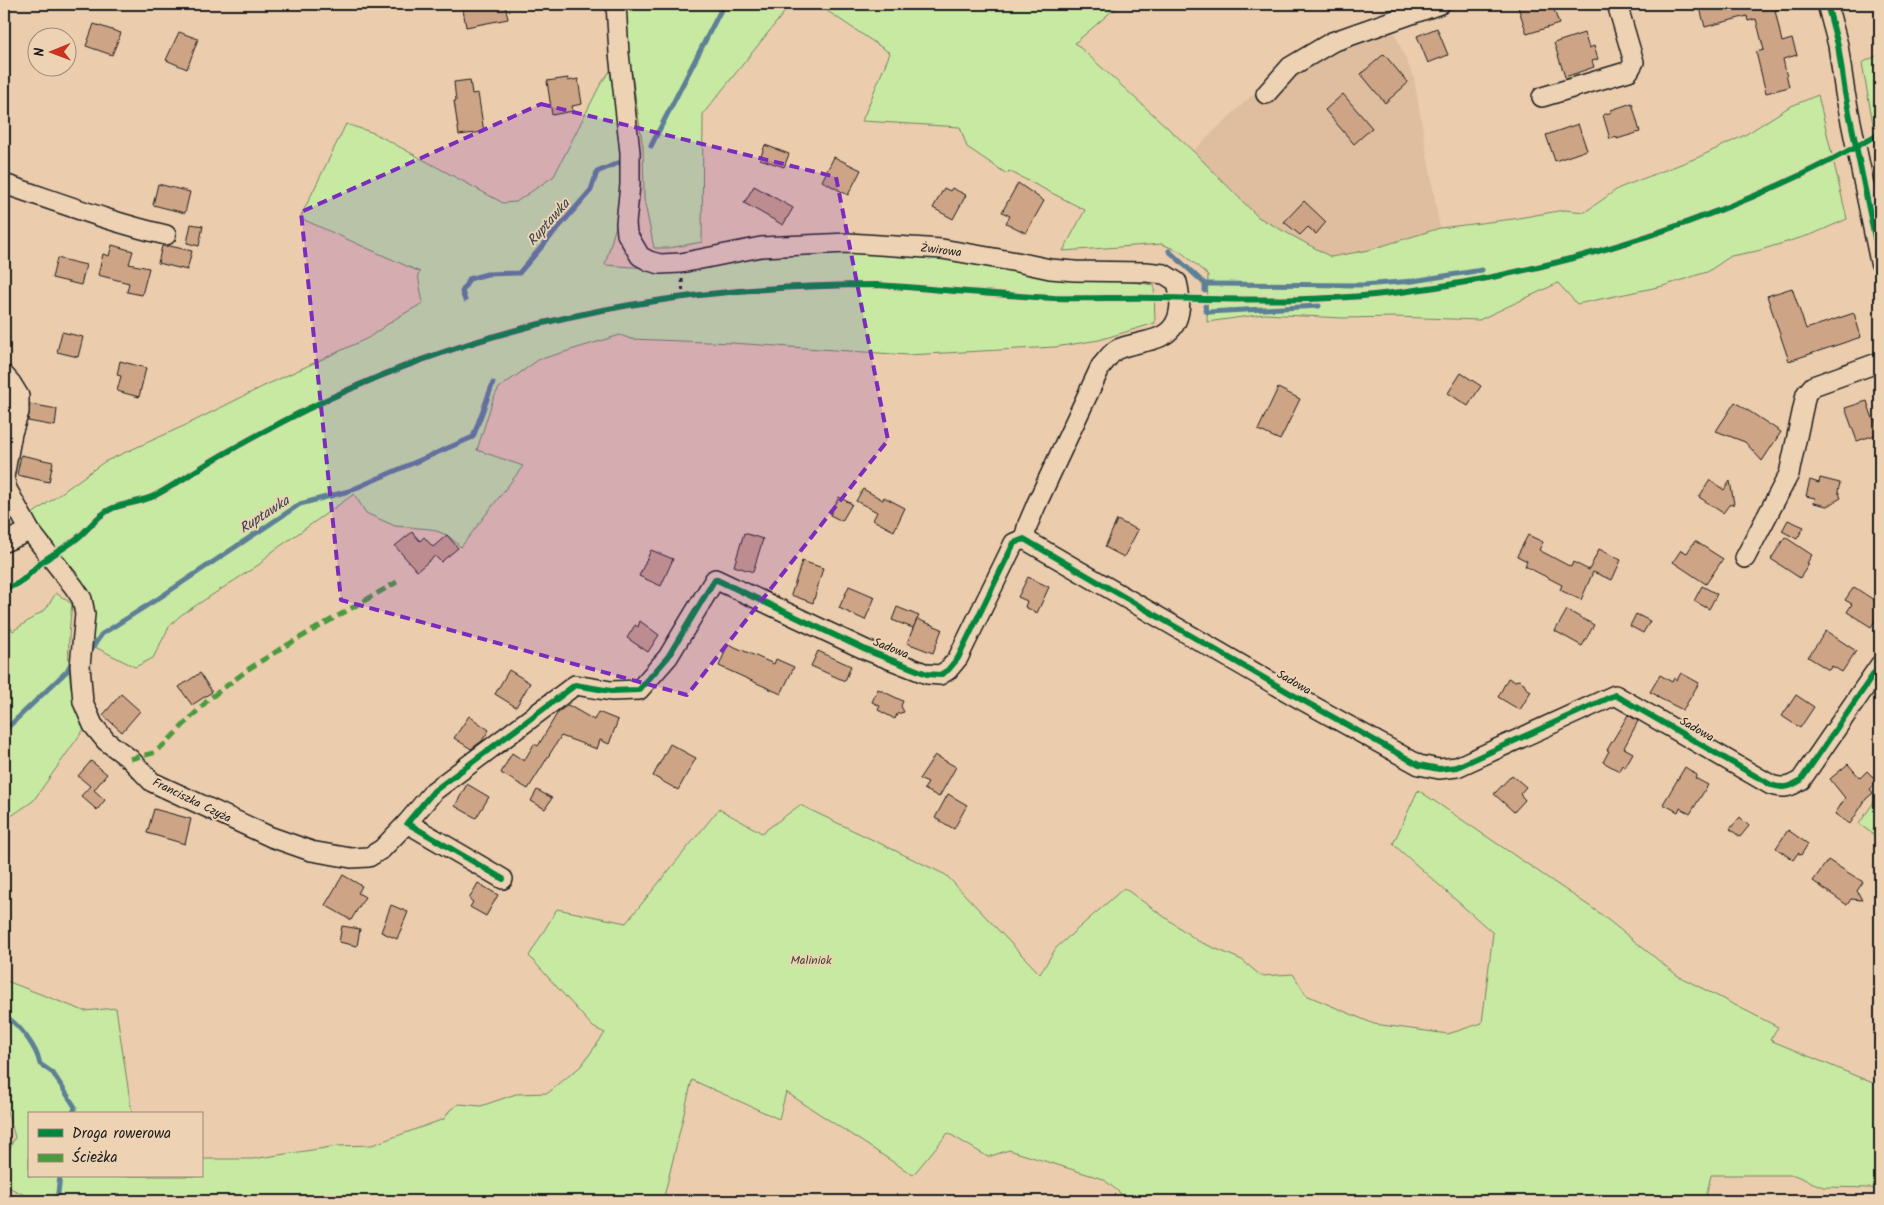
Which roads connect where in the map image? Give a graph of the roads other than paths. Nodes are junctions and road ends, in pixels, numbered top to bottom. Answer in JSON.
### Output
{"nodes":[{"id":1,"x":616,"y":4,"type":"edge"},
{"id":2,"x":1440,"y":4,"type":"edge"},
{"id":3,"x":1617,"y":4,"type":"edge"},
{"id":4,"x":1827,"y":4,"type":"edge"},
{"id":5,"x":1266,"y":94,"type":"dead end"},
{"id":6,"x":1542,"y":97,"type":"dead end"},
{"id":7,"x":4,"y":184,"type":"edge"},
{"id":8,"x":1876,"y":219,"type":"edge"},
{"id":9,"x":166,"y":235,"type":"dead end"},
{"id":10,"x":1880,"y":262,"type":"edge"},
{"id":11,"x":1880,"y":362,"type":"edge"},
{"id":12,"x":4,"y":375,"type":"edge"},
{"id":13,"x":30,"y":531,"type":"junction"},
{"id":14,"x":1024,"y":539,"type":"junction"},
{"id":15,"x":4,"y":542,"type":"edge"},
{"id":16,"x":1745,"y":558,"type":"dead end"},
{"id":17,"x":715,"y":579,"type":"joint"},
{"id":18,"x":1880,"y":666,"type":"edge"},
{"id":19,"x":407,"y":823,"type":"junction"},
{"id":20,"x":504,"y":879,"type":"dead end"}],
"edges":[{"from":1,"to":14,"type":"street","name":"Żwirowa"},
{"from":2,"to":5,"type":"street"},
{"from":3,"to":6,"type":"street"},
{"from":4,"to":8,"type":"street"},
{"from":7,"to":9,"type":"street"},
{"from":8,"to":10,"type":"street"},
{"from":11,"to":16,"type":"street"},
{"from":12,"to":13,"type":"street","name":"Franciszka Czyża"},
{"from":13,"to":15,"type":"street"},
{"from":13,"to":19,"type":"street","name":"Franciszka Czyża"},
{"from":14,"to":17,"type":"street","name":"Sadowa"},
{"from":14,"to":18,"type":"street","name":"Sadowa"},
{"from":17,"to":19,"type":"street","name":"Franciszka Czyża"},
{"from":19,"to":20,"type":"street"}]}
